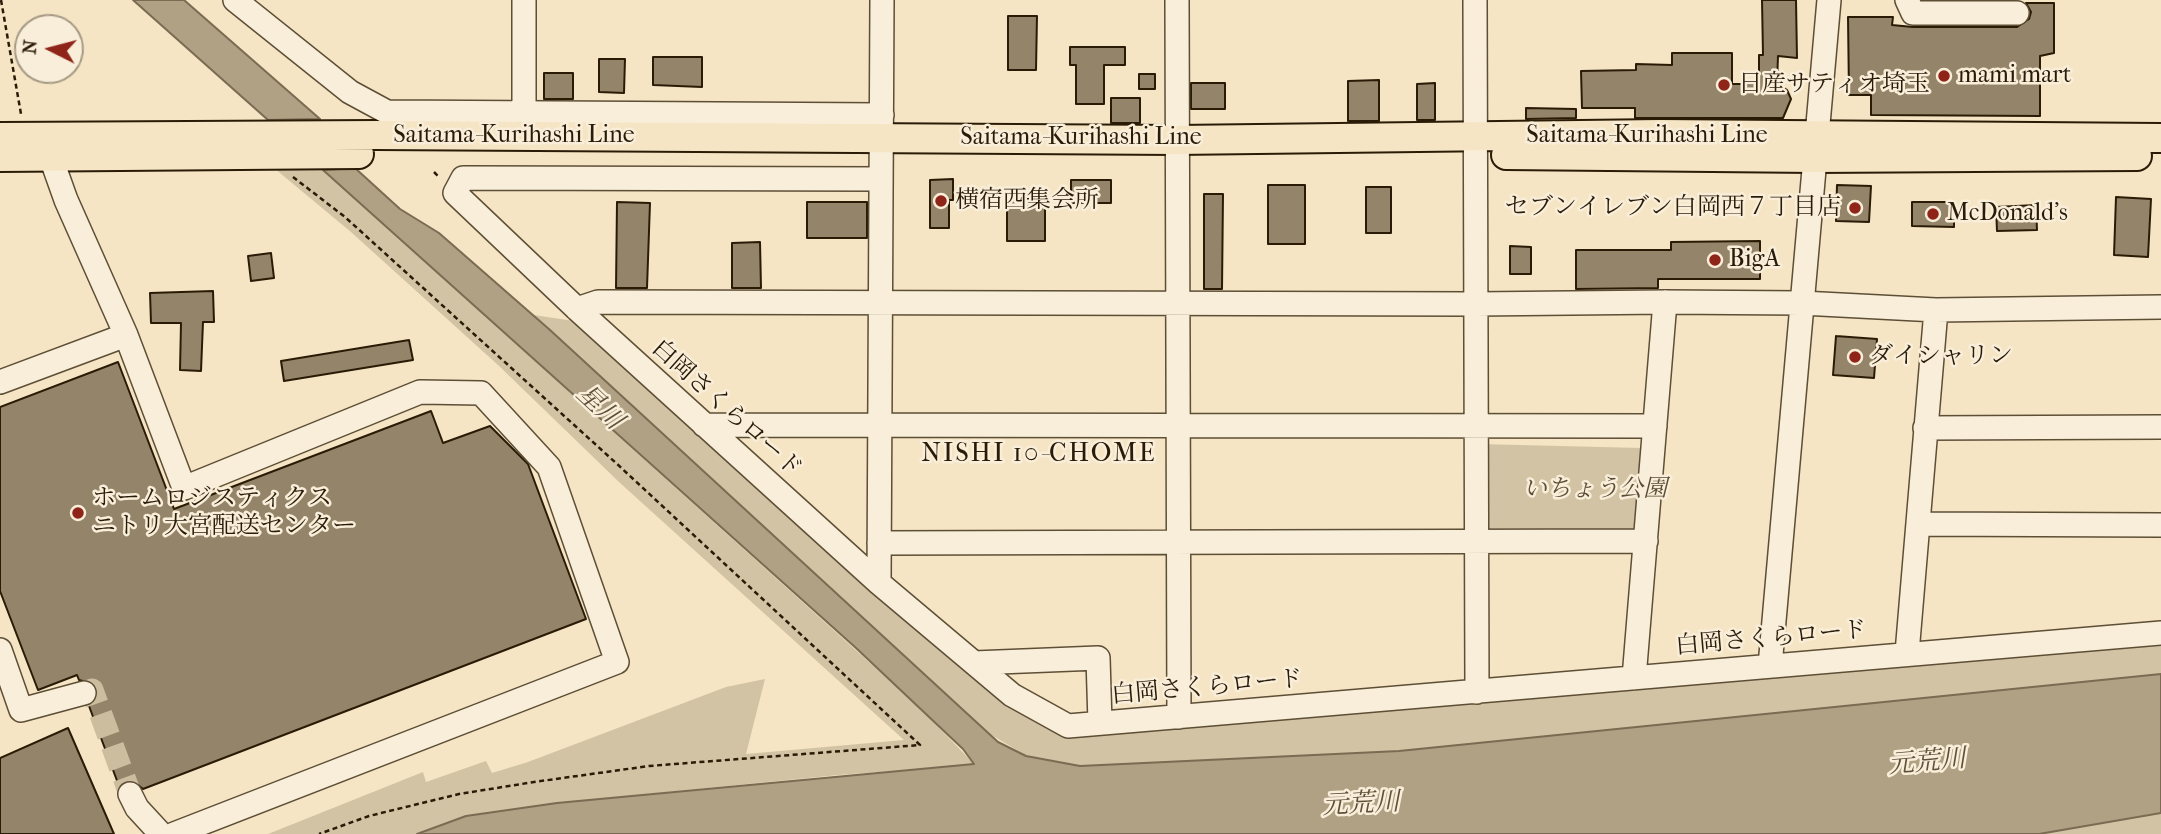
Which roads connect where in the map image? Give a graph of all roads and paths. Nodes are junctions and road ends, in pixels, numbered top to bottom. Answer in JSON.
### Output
{"nodes":[{"id":1,"x":1,"y":0,"type":"edge"},
{"id":2,"x":235,"y":0,"type":"edge"},
{"id":3,"x":524,"y":0,"type":"edge"},
{"id":4,"x":882,"y":0,"type":"edge"},
{"id":5,"x":1177,"y":0,"type":"edge"},
{"id":6,"x":1475,"y":0,"type":"edge"},
{"id":7,"x":1829,"y":0,"type":"edge"},
{"id":8,"x":1907,"y":0,"type":"edge"},
{"id":9,"x":2017,"y":13,"type":"dead end"},
{"id":10,"x":524,"y":113,"type":"junction"},
{"id":11,"x":2161,"y":138,"type":"edge"},
{"id":12,"x":32,"y":143,"type":"edge"},
{"id":13,"x":387,"y":144,"type":"junction"},
{"id":14,"x":881,"y":146,"type":"junction"},
{"id":15,"x":1476,"y":146,"type":"junction"},
{"id":16,"x":1816,"y":147,"type":"junction"},
{"id":17,"x":1177,"y":148,"type":"junction"},
{"id":18,"x":2161,"y":156,"type":"edge"},
{"id":19,"x":0,"y":157,"type":"edge"},
{"id":20,"x":1178,"y":302,"type":"junction"},
{"id":21,"x":1665,"y":302,"type":"junction"},
{"id":22,"x":880,"y":303,"type":"junction"},
{"id":23,"x":1802,"y":303,"type":"junction"},
{"id":24,"x":1476,"y":304,"type":"junction"},
{"id":25,"x":2161,"y":307,"type":"edge"},
{"id":26,"x":577,"y":309,"type":"junction"},
{"id":27,"x":1936,"y":310,"type":"junction"},
{"id":28,"x":126,"y":335,"type":"junction"},
{"id":29,"x":0,"y":382,"type":"edge"},
{"id":30,"x":704,"y":425,"type":"junction"},
{"id":31,"x":880,"y":426,"type":"junction"},
{"id":32,"x":1177,"y":426,"type":"junction"},
{"id":33,"x":1476,"y":426,"type":"junction"},
{"id":34,"x":1655,"y":426,"type":"junction"},
{"id":35,"x":2161,"y":427,"type":"edge"},
{"id":36,"x":1926,"y":428,"type":"junction"},
{"id":37,"x":1918,"y":524,"type":"junction"},
{"id":38,"x":2161,"y":525,"type":"edge"},
{"id":39,"x":1477,"y":541,"type":"junction"},
{"id":40,"x":1646,"y":541,"type":"junction"},
{"id":41,"x":1178,"y":542,"type":"junction"},
{"id":42,"x":879,"y":543,"type":"junction"},
{"id":43,"x":879,"y":583,"type":"junction"},
{"id":44,"x":2161,"y":633,"type":"edge"},
{"id":45,"x":0,"y":650,"type":"edge"},
{"id":46,"x":1907,"y":653,"type":"junction"},
{"id":47,"x":974,"y":663,"type":"junction"},
{"id":48,"x":1770,"y":666,"type":"junction"},
{"id":49,"x":1634,"y":678,"type":"junction"},
{"id":50,"x":1477,"y":692,"type":"junction"},
{"id":51,"x":84,"y":693,"type":"dead end"},
{"id":52,"x":1179,"y":717,"type":"junction"},
{"id":53,"x":1100,"y":723,"type":"junction"},
{"id":54,"x":130,"y":794,"type":"tunnel mouth"},
{"id":55,"x":161,"y":834,"type":"edge"},
{"id":56,"x":174,"y":834,"type":"edge"}],
"edges":[{"from":1,"to":12,"type":"path"},
{"from":2,"to":10,"type":"street"},
{"from":3,"to":10,"type":"street"},
{"from":4,"to":14,"type":"street"},
{"from":5,"to":17,"type":"street"},
{"from":6,"to":15,"type":"street"},
{"from":7,"to":16,"type":"street"},
{"from":8,"to":9,"type":"street"},
{"from":10,"to":14,"type":"street"},
{"from":11,"to":16,"type":"main road","name":"Saitama-Kurihashi Line"},
{"from":12,"to":13,"type":"main road","name":"Saitama-Kurihashi Line"},
{"from":12,"to":13,"type":"main road","name":"Saitama-Kurihashi Line"},
{"from":12,"to":19,"type":"main road","name":"Saitama-Kurihashi Line"},
{"from":12,"to":28,"type":"street"},
{"from":13,"to":14,"type":"main road","name":"Saitama-Kurihashi Line"},
{"from":14,"to":17,"type":"main road","name":"Saitama-Kurihashi Line"},
{"from":14,"to":22,"type":"street"},
{"from":14,"to":26,"type":"street","name":"白岡さくらロード"},
{"from":15,"to":16,"type":"main road","name":"Saitama-Kurihashi Line"},
{"from":15,"to":17,"type":"main road","name":"Saitama-Kurihashi Line"},
{"from":15,"to":24,"type":"street"},
{"from":16,"to":18,"type":"main road","name":"Saitama-Kurihashi Line"},
{"from":16,"to":23,"type":"street"},
{"from":17,"to":20,"type":"street"},
{"from":20,"to":22,"type":"street"},
{"from":20,"to":24,"type":"street"},
{"from":20,"to":32,"type":"street"},
{"from":21,"to":23,"type":"street"},
{"from":21,"to":24,"type":"street"},
{"from":21,"to":34,"type":"street"},
{"from":22,"to":26,"type":"street"},
{"from":22,"to":31,"type":"street"},
{"from":23,"to":27,"type":"street"},
{"from":23,"to":48,"type":"street"},
{"from":24,"to":33,"type":"street"},
{"from":25,"to":27,"type":"street"},
{"from":26,"to":30,"type":"street","name":"白岡さくらロード"},
{"from":27,"to":36,"type":"street"},
{"from":28,"to":29,"type":"street"},
{"from":28,"to":56,"type":"street"},
{"from":30,"to":31,"type":"street"},
{"from":30,"to":43,"type":"street","name":"白岡さくらロード"},
{"from":31,"to":32,"type":"street"},
{"from":31,"to":42,"type":"street"},
{"from":32,"to":33,"type":"street"},
{"from":32,"to":41,"type":"street"},
{"from":33,"to":34,"type":"street"},
{"from":33,"to":39,"type":"street"},
{"from":34,"to":40,"type":"street"},
{"from":35,"to":36,"type":"street"},
{"from":36,"to":37,"type":"street"},
{"from":37,"to":38,"type":"street"},
{"from":37,"to":46,"type":"street"},
{"from":39,"to":40,"type":"street"},
{"from":39,"to":41,"type":"street"},
{"from":39,"to":50,"type":"street"},
{"from":40,"to":49,"type":"street"},
{"from":41,"to":42,"type":"street"},
{"from":41,"to":52,"type":"street"},
{"from":42,"to":43,"type":"street"},
{"from":43,"to":47,"type":"street","name":"白岡さくらロード"},
{"from":44,"to":46,"type":"street","name":"白岡さくらロード"},
{"from":45,"to":51,"type":"street"},
{"from":46,"to":48,"type":"street","name":"白岡さくらロード"},
{"from":47,"to":53,"type":"street","name":"白岡さくらロード"},
{"from":47,"to":53,"type":"street"},
{"from":48,"to":49,"type":"street","name":"白岡さくらロード"},
{"from":49,"to":50,"type":"street","name":"白岡さくらロード"},
{"from":50,"to":52,"type":"street","name":"白岡さくらロード"},
{"from":52,"to":53,"type":"street","name":"白岡さくらロード"},
{"from":54,"to":55,"type":"street"}]}
